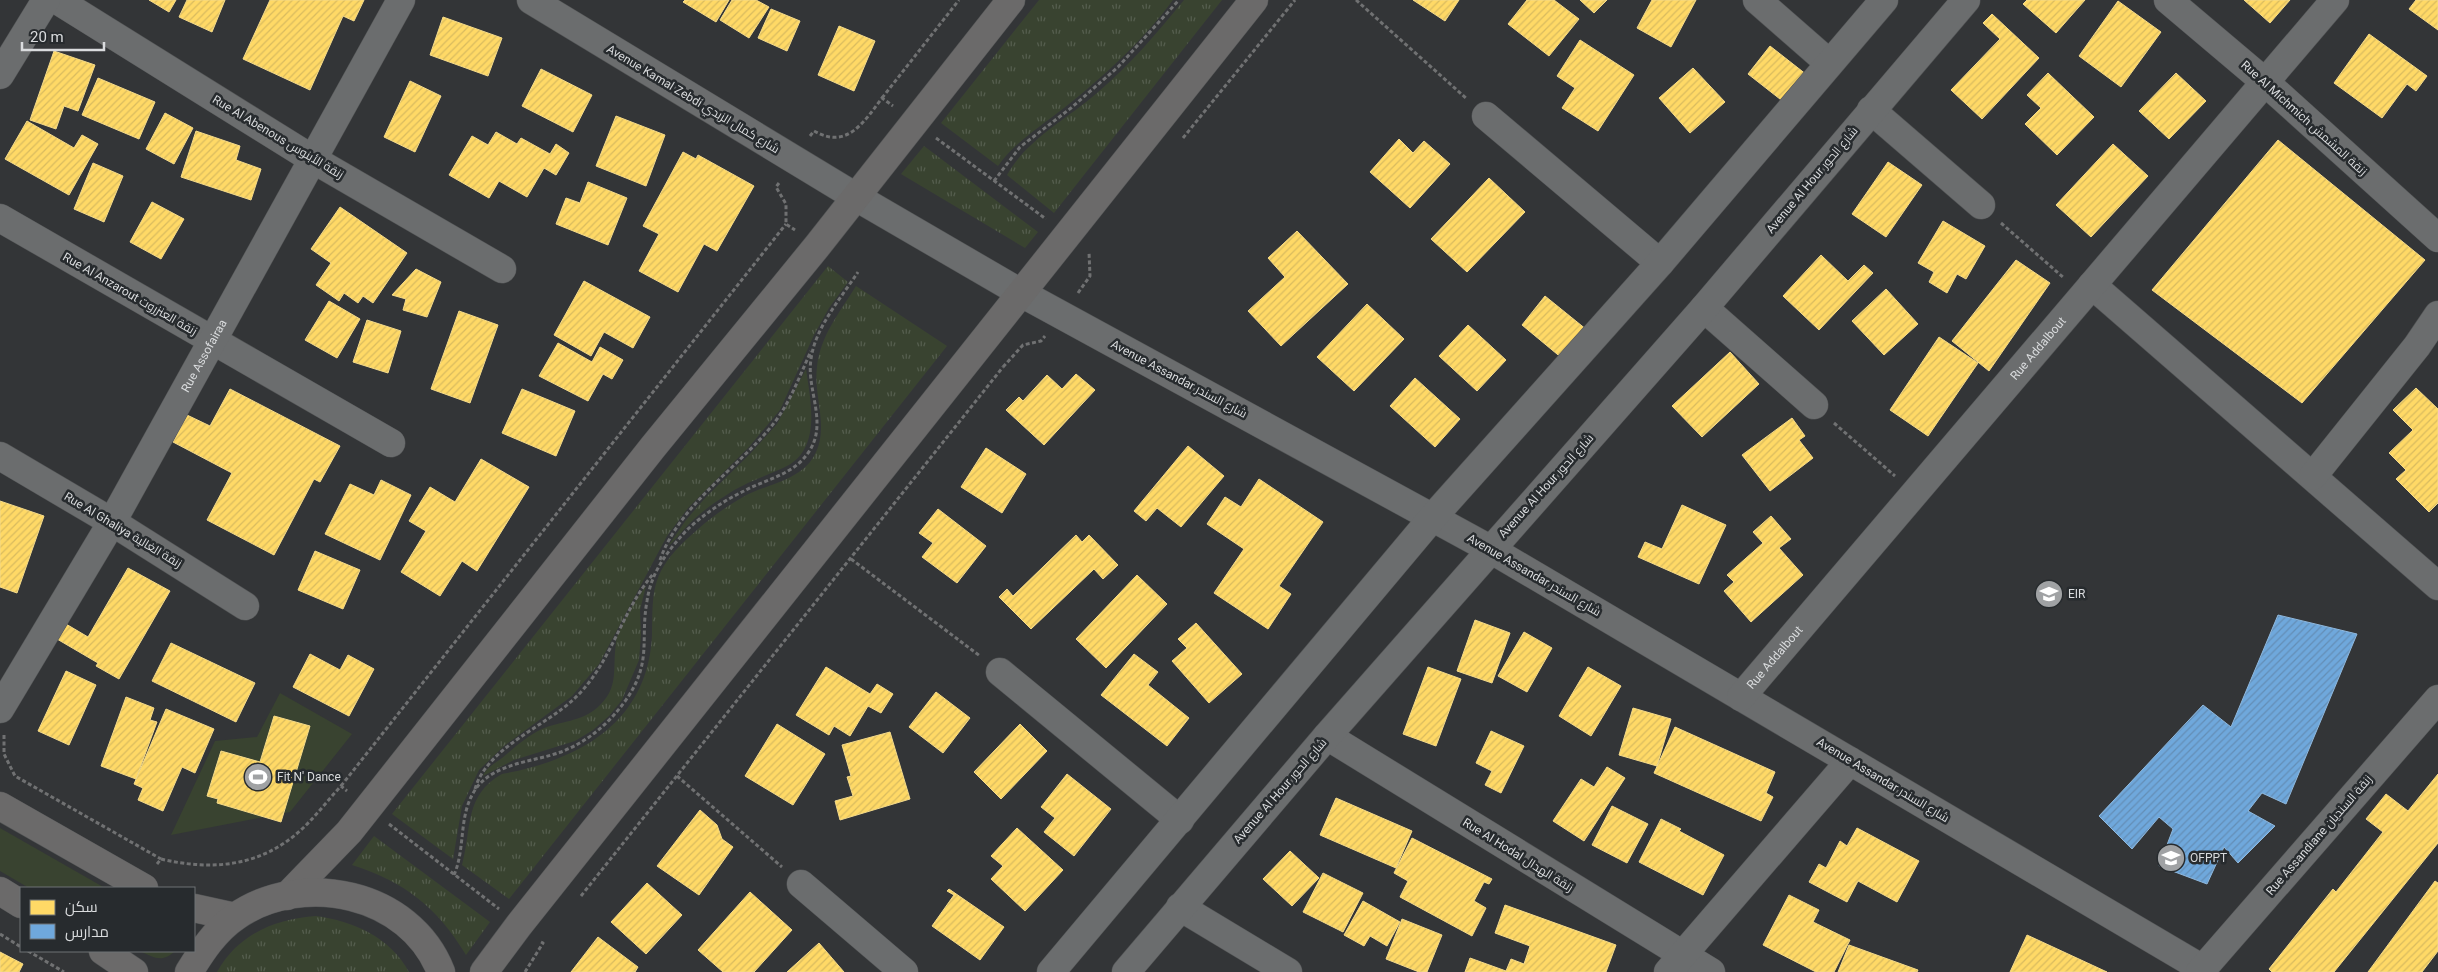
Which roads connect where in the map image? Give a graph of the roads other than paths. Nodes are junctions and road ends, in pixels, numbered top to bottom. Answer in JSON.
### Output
{"nodes":[{"id":1,"x":46,"y":0,"type":"edge"},
{"id":2,"x":57,"y":0,"type":"edge"},
{"id":3,"x":401,"y":0,"type":"edge"},
{"id":4,"x":531,"y":0,"type":"edge"},
{"id":5,"x":1011,"y":0,"type":"edge"},
{"id":6,"x":1254,"y":0,"type":"edge"},
{"id":7,"x":1757,"y":0,"type":"edge"},
{"id":8,"x":1884,"y":0,"type":"edge"},
{"id":9,"x":1966,"y":0,"type":"edge"},
{"id":10,"x":2168,"y":0,"type":"edge"},
{"id":11,"x":2335,"y":0,"type":"edge"},
{"id":12,"x":1829,"y":63,"type":"junction"},
{"id":13,"x":0,"y":75,"type":"edge"},
{"id":14,"x":2266,"y":82,"type":"junction"},
{"id":15,"x":1871,"y":110,"type":"junction"},
{"id":16,"x":1486,"y":116,"type":"road end"},
{"id":17,"x":314,"y":160,"type":"junction"},
{"id":18,"x":856,"y":197,"type":"junction"},
{"id":19,"x":1981,"y":205,"type":"road end"},
{"id":20,"x":0,"y":218,"type":"edge"},
{"id":21,"x":2438,"y":238,"type":"edge"},
{"id":22,"x":1660,"y":263,"type":"junction"},
{"id":23,"x":502,"y":269,"type":"dead end"},
{"id":24,"x":2088,"y":290,"type":"junction"},
{"id":25,"x":1021,"y":293,"type":"junction"},
{"id":26,"x":1704,"y":308,"type":"junction"},
{"id":27,"x":2438,"y":315,"type":"edge"},
{"id":28,"x":212,"y":341,"type":"junction"},
{"id":29,"x":1814,"y":405,"type":"road end"},
{"id":30,"x":391,"y":443,"type":"dead end"},
{"id":31,"x":0,"y":456,"type":"edge"},
{"id":32,"x":2313,"y":476,"type":"junction"},
{"id":33,"x":1433,"y":517,"type":"junction"},
{"id":34,"x":112,"y":522,"type":"junction"},
{"id":35,"x":1490,"y":549,"type":"junction"},
{"id":36,"x":2438,"y":586,"type":"edge"},
{"id":37,"x":245,"y":606,"type":"dead end"},
{"id":38,"x":1000,"y":672,"type":"road end"},
{"id":39,"x":1741,"y":697,"type":"junction"},
{"id":40,"x":2438,"y":699,"type":"edge"},
{"id":41,"x":3,"y":718,"type":"edge"},
{"id":42,"x":1327,"y":736,"type":"junction"},
{"id":43,"x":1850,"y":761,"type":"junction"},
{"id":44,"x":0,"y":806,"type":"edge"},
{"id":45,"x":1180,"y":820,"type":"junction"},
{"id":46,"x":801,"y":884,"type":"road end"},
{"id":47,"x":142,"y":887,"type":"edge"},
{"id":48,"x":0,"y":891,"type":"edge"},
{"id":49,"x":287,"y":896,"type":"junction"},
{"id":50,"x":20,"y":903,"type":"edge"},
{"id":51,"x":1180,"y":907,"type":"junction"},
{"id":52,"x":195,"y":908,"type":"edge"},
{"id":53,"x":235,"y":917,"type":"junction"},
{"id":54,"x":104,"y":952,"type":"edge"},
{"id":55,"x":1675,"y":964,"type":"edge"},
{"id":56,"x":487,"y":970,"type":"edge"},
{"id":57,"x":2201,"y":970,"type":"edge"},
{"id":58,"x":134,"y":972,"type":"edge"},
{"id":59,"x":189,"y":972,"type":"edge"},
{"id":60,"x":441,"y":972,"type":"edge"},
{"id":61,"x":904,"y":972,"type":"edge"},
{"id":62,"x":1051,"y":972,"type":"edge"},
{"id":63,"x":1126,"y":972,"type":"edge"},
{"id":64,"x":1288,"y":972,"type":"edge"},
{"id":65,"x":1711,"y":972,"type":"edge"}],
"edges":[{"from":1,"to":13,"type":"street"},
{"from":2,"to":17,"type":"street","name":"Rue Al Abenous زنقة الأبنوس"},
{"from":3,"to":17,"type":"street","name":"Rue Assofairaa"},
{"from":4,"to":18,"type":"street","name":"Avenue Kamal Zebdi شارع كمال الزبدي"},
{"from":5,"to":18,"type":"main road"},
{"from":6,"to":25,"type":"main road"},
{"from":7,"to":12,"type":"street"},
{"from":8,"to":12,"type":"street"},
{"from":9,"to":15,"type":"street","name":"Avenue Al Hour شارع الحور"},
{"from":10,"to":14,"type":"street","name":"Rue Al Michmich زنقة المشمش"},
{"from":11,"to":14,"type":"street","name":"Rue Addalbout"},
{"from":12,"to":22,"type":"street"},
{"from":14,"to":21,"type":"street","name":"Rue Al Michmich زنقة المشمش"},
{"from":14,"to":24,"type":"street","name":"Rue Addalbout"},
{"from":15,"to":19,"type":"street"},
{"from":15,"to":26,"type":"street","name":"Avenue Al Hour شارع الحور"},
{"from":16,"to":22,"type":"street"},
{"from":17,"to":23,"type":"street","name":"Rue Al Abenous زنقة الأبنوس"},
{"from":17,"to":28,"type":"street","name":"Rue Assofairaa"},
{"from":18,"to":25,"type":"street","name":"Avenue Assandar شارع السندر"},
{"from":18,"to":49,"type":"main road"},
{"from":20,"to":28,"type":"street","name":"Rue Al Anzarout زنقة العنزروت"},
{"from":22,"to":33,"type":"street"},
{"from":24,"to":32,"type":"street"},
{"from":24,"to":39,"type":"street","name":"Rue Addalbout"},
{"from":25,"to":33,"type":"street","name":"Avenue Assandar شارع السندر"},
{"from":25,"to":56,"type":"main road"},
{"from":26,"to":29,"type":"street"},
{"from":26,"to":35,"type":"street","name":"Avenue Al Hour شارع الحور"},
{"from":27,"to":32,"type":"street"},
{"from":28,"to":30,"type":"street","name":"Rue Al Anzarout زنقة العنزروت"},
{"from":28,"to":34,"type":"street","name":"Rue Assofairaa"},
{"from":31,"to":34,"type":"street","name":"Rue Al Ghaliya زنقة الغالية"},
{"from":32,"to":36,"type":"street"},
{"from":33,"to":35,"type":"street","name":"Avenue Assandar شارع السندر"},
{"from":33,"to":45,"type":"street"},
{"from":34,"to":37,"type":"street","name":"Rue Al Ghaliya زنقة الغالية"},
{"from":34,"to":41,"type":"street","name":"Rue Assofairaa"},
{"from":35,"to":39,"type":"street","name":"Avenue Assandar شارع السندر"},
{"from":35,"to":42,"type":"street","name":"Avenue Al Hour شارع الحور"},
{"from":38,"to":45,"type":"street"},
{"from":39,"to":43,"type":"street","name":"Avenue Assandar شارع السندر"},
{"from":40,"to":57,"type":"street","name":"Rue Assandiane زنقة السنديان"},
{"from":42,"to":51,"type":"street","name":"Avenue Al Hour شارع الحور"},
{"from":42,"to":55,"type":"street","name":"Rue Al Hodal زنقة الهدال"},
{"from":43,"to":55,"type":"street"},
{"from":43,"to":57,"type":"street","name":"Avenue Assandar شارع السندر"},
{"from":44,"to":47,"type":"main road"},
{"from":45,"to":62,"type":"street"},
{"from":46,"to":61,"type":"street"},
{"from":48,"to":50,"type":"main road"},
{"from":49,"to":53,"type":"main road"},
{"from":49,"to":60,"type":"main road"},
{"from":51,"to":63,"type":"street","name":"Avenue Al Hour شارع الحور"},
{"from":51,"to":64,"type":"street"},
{"from":52,"to":53,"type":"main road"},
{"from":53,"to":59,"type":"main road"},
{"from":54,"to":58,"type":"main road"},
{"from":55,"to":65,"type":"street","name":"Rue Al Hodal زنقة الهدال"}]}
